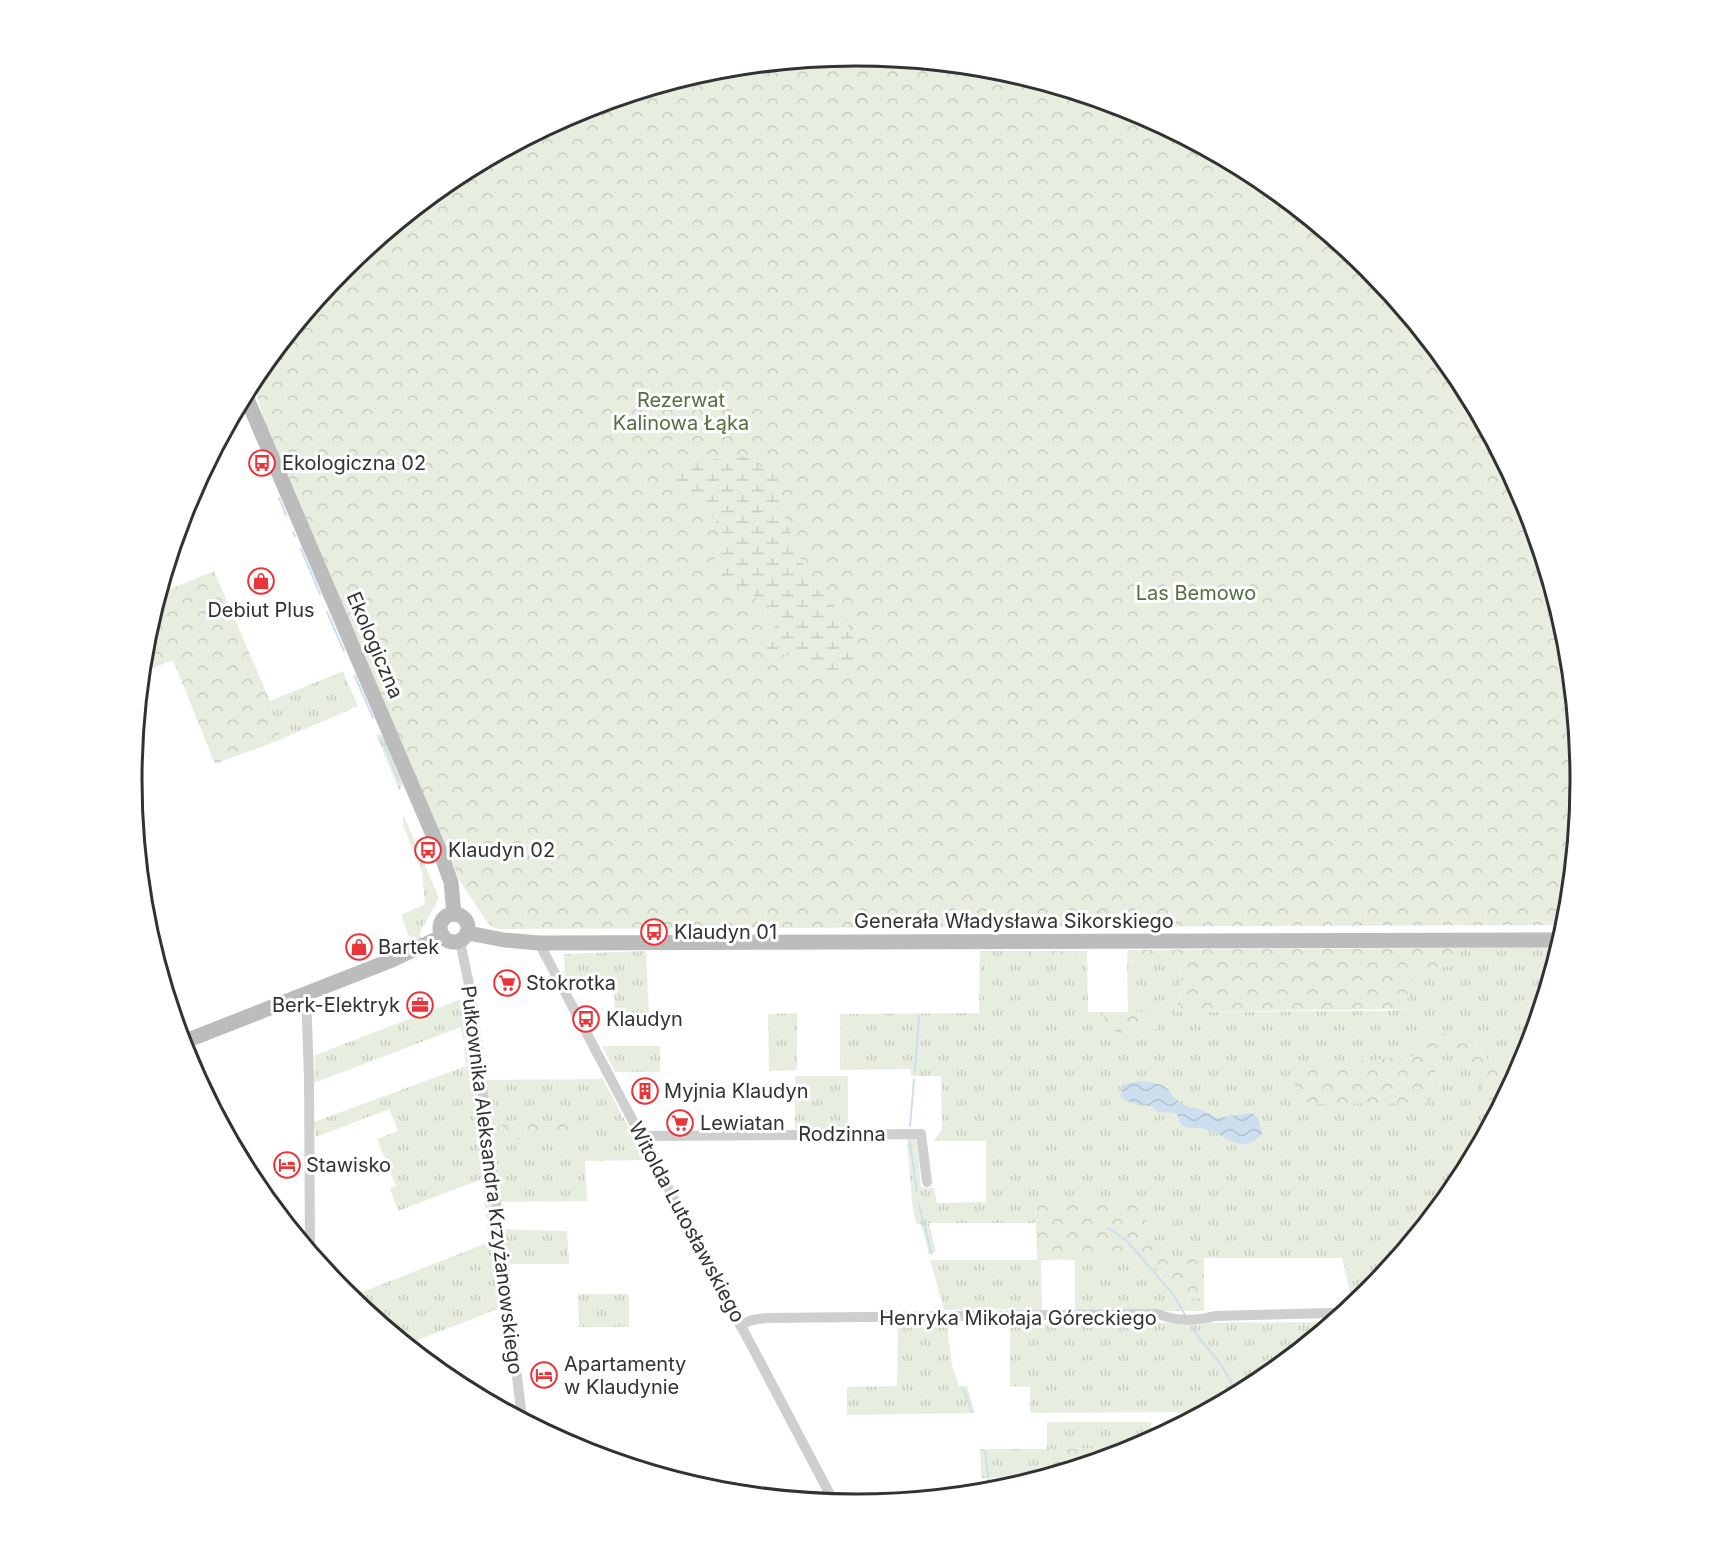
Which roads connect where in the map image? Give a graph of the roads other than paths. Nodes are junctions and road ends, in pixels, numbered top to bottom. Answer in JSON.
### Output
{"nodes":[{"id":1,"x":250,"y":405,"type":"edge"},
{"id":2,"x":453,"y":914,"type":"junction"},
{"id":3,"x":442,"y":936,"type":"junction"},
{"id":4,"x":464,"y":937,"type":"junction"},
{"id":5,"x":1552,"y":940,"type":"edge"},
{"id":6,"x":539,"y":943,"type":"junction"},
{"id":7,"x":306,"y":994,"type":"junction"},
{"id":8,"x":191,"y":1039,"type":"edge"},
{"id":9,"x":642,"y":1138,"type":"junction"},
{"id":10,"x":927,"y":1182,"type":"dead end"},
{"id":11,"x":310,"y":1239,"type":"edge"},
{"id":12,"x":1332,"y":1313,"type":"dead end"},
{"id":13,"x":740,"y":1324,"type":"junction"},
{"id":14,"x":521,"y":1409,"type":"edge"},
{"id":15,"x":829,"y":1493,"type":"edge"}],
"edges":[{"from":1,"to":2,"type":"main road","name":"Ekologiczna"},
{"from":2,"to":3,"type":"main road"},
{"from":2,"to":4,"type":"main road"},
{"from":3,"to":4,"type":"main road"},
{"from":3,"to":7,"type":"main road"},
{"from":4,"to":6,"type":"main road","name":"Generała Władysława Sikorskiego"},
{"from":4,"to":14,"type":"street","name":"Pułkownika Aleksandra Krzyżanowskiego"},
{"from":5,"to":6,"type":"main road","name":"Generała Władysława Sikorskiego"},
{"from":6,"to":9,"type":"street","name":"Witolda Lutosławskiego"},
{"from":7,"to":8,"type":"main road"},
{"from":7,"to":11,"type":"street"},
{"from":9,"to":10,"type":"street","name":"Rodzinna"},
{"from":9,"to":13,"type":"street","name":"Witolda Lutosławskiego"},
{"from":12,"to":13,"type":"street","name":"Henryka Mikołaja Góreckiego"},
{"from":13,"to":15,"type":"street","name":"Witolda Lutosławskiego"}]}
